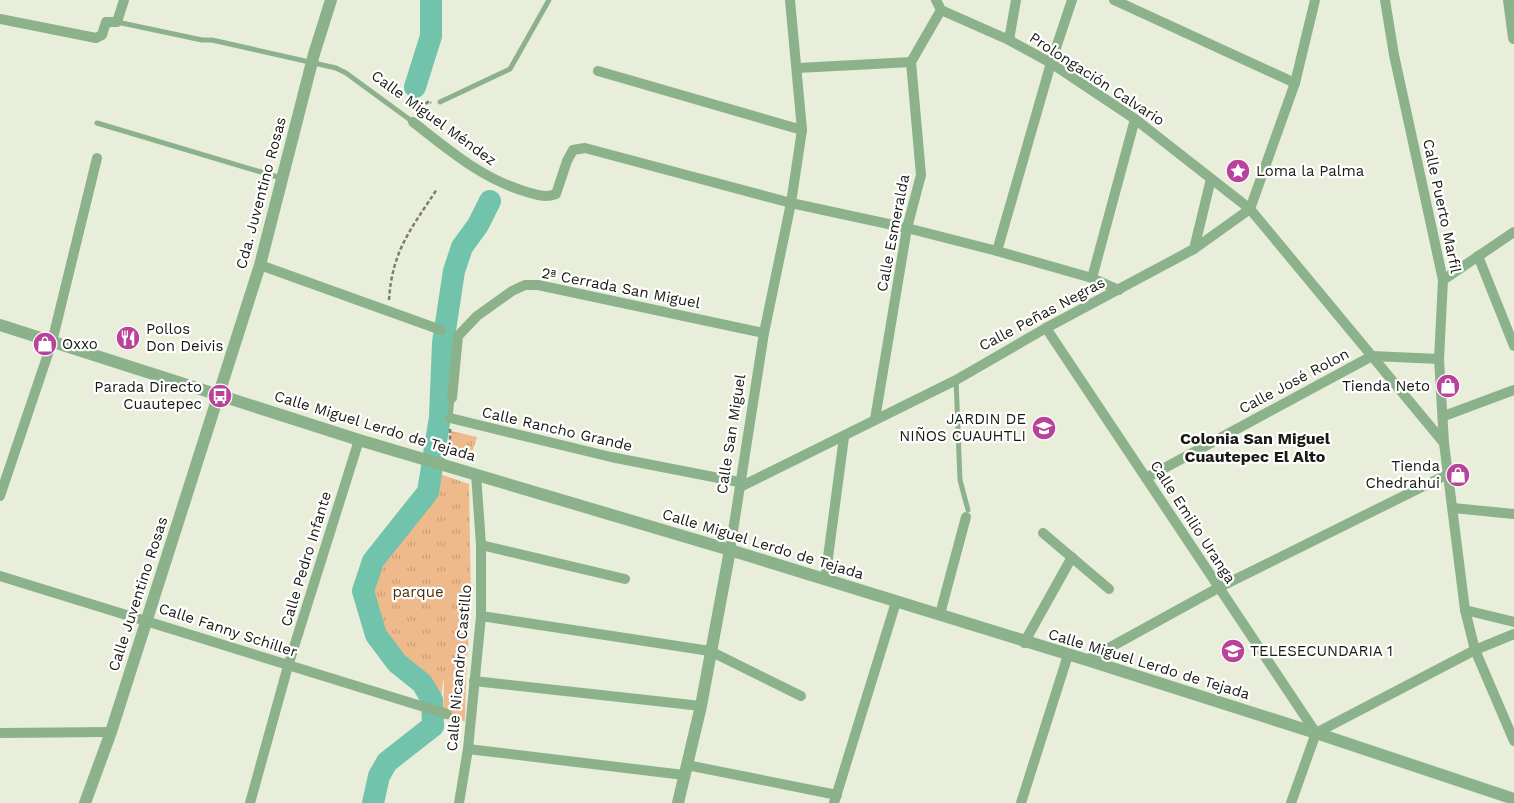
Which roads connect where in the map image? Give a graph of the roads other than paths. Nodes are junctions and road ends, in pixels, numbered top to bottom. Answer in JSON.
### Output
{"nodes":[{"id":1,"x":124,"y":0,"type":"edge"},
{"id":2,"x":331,"y":0,"type":"edge"},
{"id":3,"x":549,"y":0,"type":"edge"},
{"id":4,"x":790,"y":0,"type":"edge"},
{"id":5,"x":936,"y":0,"type":"edge"},
{"id":6,"x":1016,"y":0,"type":"edge"},
{"id":7,"x":1072,"y":0,"type":"edge"},
{"id":8,"x":1114,"y":0,"type":"edge"},
{"id":9,"x":1315,"y":0,"type":"edge"},
{"id":10,"x":1385,"y":0,"type":"edge"},
{"id":11,"x":1509,"y":0,"type":"edge"},
{"id":12,"x":941,"y":10,"type":"junction"},
{"id":13,"x":0,"y":19,"type":"edge"},
{"id":14,"x":117,"y":22,"type":"junction"},
{"id":15,"x":1514,"y":38,"type":"edge"},
{"id":16,"x":1009,"y":40,"type":"junction"},
{"id":17,"x":912,"y":62,"type":"junction"},
{"id":18,"x":1051,"y":63,"type":"junction"},
{"id":19,"x":312,"y":64,"type":"junction"},
{"id":20,"x":798,"y":68,"type":"junction"},
{"id":21,"x":598,"y":71,"type":"dead end"},
{"id":22,"x":1295,"y":83,"type":"junction"},
{"id":23,"x":440,"y":102,"type":"road end"},
{"id":24,"x":1135,"y":119,"type":"junction"},
{"id":25,"x":413,"y":122,"type":"joint"},
{"id":26,"x":97,"y":123,"type":"dead end"},
{"id":27,"x":802,"y":130,"type":"junction"},
{"id":28,"x":97,"y":158,"type":"dead end"},
{"id":29,"x":282,"y":178,"type":"junction"},
{"id":30,"x":1211,"y":179,"type":"junction"},
{"id":31,"x":790,"y":203,"type":"junction"},
{"id":32,"x":1250,"y":209,"type":"junction"},
{"id":33,"x":907,"y":228,"type":"junction"},
{"id":34,"x":1514,"y":232,"type":"edge"},
{"id":35,"x":1194,"y":249,"type":"junction"},
{"id":36,"x":998,"y":251,"type":"junction"},
{"id":37,"x":1478,"y":256,"type":"junction"},
{"id":38,"x":260,"y":265,"type":"junction"},
{"id":39,"x":1092,"y":278,"type":"junction"},
{"id":40,"x":1443,"y":280,"type":"junction"},
{"id":41,"x":1119,"y":290,"type":"junction"},
{"id":42,"x":0,"y":325,"type":"edge"},
{"id":43,"x":1046,"y":328,"type":"junction"},
{"id":44,"x":441,"y":330,"type":"dead end"},
{"id":45,"x":764,"y":333,"type":"junction"},
{"id":46,"x":52,"y":342,"type":"junction"},
{"id":47,"x":1514,"y":346,"type":"edge"},
{"id":48,"x":1372,"y":356,"type":"junction"},
{"id":49,"x":1439,"y":359,"type":"junction"},
{"id":50,"x":956,"y":380,"type":"junction"},
{"id":51,"x":1514,"y":390,"type":"edge"},
{"id":52,"x":219,"y":394,"type":"junction"},
{"id":53,"x":452,"y":398,"type":"joint"},
{"id":54,"x":1444,"y":416,"type":"junction"},
{"id":55,"x":450,"y":418,"type":"joint"},
{"id":56,"x":875,"y":420,"type":"junction"},
{"id":57,"x":844,"y":437,"type":"junction"},
{"id":58,"x":359,"y":440,"type":"junction"},
{"id":59,"x":1444,"y":442,"type":"junction"},
{"id":60,"x":470,"y":473,"type":"junction"},
{"id":61,"x":1448,"y":474,"type":"junction"},
{"id":62,"x":1146,"y":478,"type":"junction"},
{"id":63,"x":739,"y":484,"type":"junction"},
{"id":64,"x":0,"y":496,"type":"edge"},
{"id":65,"x":1453,"y":508,"type":"junction"},
{"id":66,"x":967,"y":513,"type":"joint"},
{"id":67,"x":1514,"y":514,"type":"edge"},
{"id":68,"x":1043,"y":533,"type":"dead end"},
{"id":69,"x":481,"y":545,"type":"junction"},
{"id":70,"x":730,"y":550,"type":"junction"},
{"id":71,"x":1072,"y":557,"type":"junction"},
{"id":72,"x":0,"y":576,"type":"edge"},
{"id":73,"x":625,"y":579,"type":"dead end"},
{"id":74,"x":825,"y":580,"type":"junction"},
{"id":75,"x":1218,"y":588,"type":"junction"},
{"id":76,"x":1109,"y":590,"type":"dead end"},
{"id":77,"x":896,"y":602,"type":"junction"},
{"id":78,"x":1465,"y":610,"type":"junction"},
{"id":79,"x":940,"y":614,"type":"junction"},
{"id":80,"x":481,"y":616,"type":"junction"},
{"id":81,"x":147,"y":620,"type":"junction"},
{"id":82,"x":1514,"y":622,"type":"edge"},
{"id":83,"x":1514,"y":634,"type":"edge"},
{"id":84,"x":1024,"y":642,"type":"junction"},
{"id":85,"x":1475,"y":650,"type":"junction"},
{"id":86,"x":710,"y":651,"type":"junction"},
{"id":87,"x":1068,"y":655,"type":"junction"},
{"id":88,"x":1087,"y":660,"type":"junction"},
{"id":89,"x":288,"y":666,"type":"junction"},
{"id":90,"x":474,"y":681,"type":"junction"},
{"id":91,"x":801,"y":696,"type":"dead end"},
{"id":92,"x":701,"y":706,"type":"junction"},
{"id":93,"x":447,"y":714,"type":"dead end"},
{"id":94,"x":111,"y":732,"type":"junction"},
{"id":95,"x":0,"y":733,"type":"edge"},
{"id":96,"x":1316,"y":733,"type":"junction"},
{"id":97,"x":1514,"y":740,"type":"edge"},
{"id":98,"x":468,"y":749,"type":"junction"},
{"id":99,"x":686,"y":770,"type":"junction"},
{"id":100,"x":835,"y":799,"type":"edge"},
{"id":101,"x":1514,"y":800,"type":"edge"},
{"id":102,"x":85,"y":803,"type":"edge"},
{"id":103,"x":250,"y":803,"type":"edge"},
{"id":104,"x":459,"y":803,"type":"edge"},
{"id":105,"x":678,"y":803,"type":"edge"},
{"id":106,"x":1021,"y":803,"type":"edge"},
{"id":107,"x":1291,"y":803,"type":"edge"}],
"edges":[{"from":1,"to":14,"type":"street"},
{"from":2,"to":19,"type":"street","name":"Cda. Juventino Rosas"},
{"from":3,"to":23,"type":"lane"},
{"from":4,"to":20,"type":"street","name":"Calle San Miguel"},
{"from":5,"to":12,"type":"street"},
{"from":6,"to":16,"type":"street"},
{"from":7,"to":18,"type":"street"},
{"from":8,"to":22,"type":"street"},
{"from":9,"to":22,"type":"street"},
{"from":10,"to":40,"type":"street","name":"Calle Puerto Marfil"},
{"from":11,"to":15,"type":"street"},
{"from":12,"to":16,"type":"street","name":"Prolongación Calvario"},
{"from":12,"to":17,"type":"street"},
{"from":13,"to":14,"type":"street"},
{"from":14,"to":19,"type":"lane","name":"Calle Miguel Méndez"},
{"from":16,"to":18,"type":"street","name":"Prolongación Calvario"},
{"from":17,"to":20,"type":"street"},
{"from":17,"to":33,"type":"street","name":"Calle Esmeralda"},
{"from":18,"to":24,"type":"street","name":"Prolongación Calvario"},
{"from":18,"to":36,"type":"street"},
{"from":19,"to":25,"type":"lane","name":"Calle Miguel Méndez"},
{"from":19,"to":29,"type":"street","name":"Cda. Juventino Rosas"},
{"from":20,"to":27,"type":"street","name":"Calle San Miguel"},
{"from":21,"to":27,"type":"street"},
{"from":22,"to":32,"type":"street"},
{"from":24,"to":30,"type":"street","name":"Prolongación Calvario"},
{"from":24,"to":39,"type":"street"},
{"from":25,"to":31,"type":"street","name":"Calle Miguel Méndez"},
{"from":26,"to":29,"type":"lane"},
{"from":27,"to":31,"type":"street","name":"Calle San Miguel"},
{"from":28,"to":46,"type":"street"},
{"from":29,"to":38,"type":"street","name":"Cda. Juventino Rosas"},
{"from":30,"to":32,"type":"street","name":"Prolongación Calvario"},
{"from":30,"to":35,"type":"street"},
{"from":31,"to":33,"type":"street"},
{"from":31,"to":45,"type":"street","name":"Calle San Miguel"},
{"from":32,"to":35,"type":"street","name":"Calle Peñas Negras"},
{"from":32,"to":48,"type":"street","name":"Prolongación Calvario"},
{"from":33,"to":36,"type":"street"},
{"from":33,"to":56,"type":"street","name":"Calle Esmeralda"},
{"from":34,"to":37,"type":"street"},
{"from":35,"to":41,"type":"street","name":"Calle Peñas Negras"},
{"from":36,"to":39,"type":"street"},
{"from":37,"to":40,"type":"street"},
{"from":37,"to":47,"type":"street"},
{"from":38,"to":44,"type":"street"},
{"from":38,"to":52,"type":"street","name":"Cda. Juventino Rosas"},
{"from":39,"to":41,"type":"street"},
{"from":40,"to":49,"type":"street","name":"Calle Puerto Marfil"},
{"from":41,"to":43,"type":"street","name":"Calle Peñas Negras"},
{"from":42,"to":46,"type":"street","name":"Calle Miguel Lerdo de Tejada"},
{"from":43,"to":50,"type":"street","name":"Calle Peñas Negras"},
{"from":43,"to":62,"type":"street","name":"Calle Emilio Uranga"},
{"from":45,"to":53,"type":"street","name":"2ª Cerrada San Miguel"},
{"from":45,"to":63,"type":"street","name":"Calle San Miguel"},
{"from":46,"to":52,"type":"street","name":"Calle Miguel Lerdo de Tejada"},
{"from":46,"to":64,"type":"street"},
{"from":48,"to":49,"type":"street","name":"Calle José Rolon"},
{"from":48,"to":59,"type":"street","name":"Prolongación Calvario"},
{"from":48,"to":62,"type":"street","name":"Calle José Rolon"},
{"from":49,"to":54,"type":"street","name":"Calle Puerto Marfil"},
{"from":50,"to":56,"type":"street","name":"Calle Peñas Negras"},
{"from":50,"to":66,"type":"lane"},
{"from":51,"to":54,"type":"street"},
{"from":52,"to":58,"type":"street","name":"Calle Miguel Lerdo de Tejada"},
{"from":52,"to":81,"type":"street","name":"Calle Juventino Rosas"},
{"from":53,"to":55,"type":"lane"},
{"from":54,"to":59,"type":"street","name":"Calle Puerto Marfil"},
{"from":55,"to":63,"type":"street","name":"Calle Rancho Grande"},
{"from":56,"to":57,"type":"street","name":"Calle Peñas Negras"},
{"from":57,"to":63,"type":"street","name":"Calle Peñas Negras"},
{"from":57,"to":74,"type":"street"},
{"from":58,"to":60,"type":"street","name":"Calle Miguel Lerdo de Tejada"},
{"from":58,"to":89,"type":"street","name":"Calle Pedro Infante"},
{"from":59,"to":61,"type":"street","name":"Calle Puerto Marfil"},
{"from":60,"to":69,"type":"street","name":"Calle Nicandro Castillo"},
{"from":60,"to":70,"type":"street","name":"Calle Miguel Lerdo de Tejada"},
{"from":61,"to":65,"type":"street","name":"Calle Puerto Marfil"},
{"from":61,"to":75,"type":"street"},
{"from":62,"to":75,"type":"street","name":"Calle Emilio Uranga"},
{"from":63,"to":70,"type":"street","name":"Calle San Miguel"},
{"from":65,"to":67,"type":"street"},
{"from":65,"to":78,"type":"street","name":"Calle Puerto Marfil"},
{"from":66,"to":79,"type":"street"},
{"from":68,"to":71,"type":"street"},
{"from":69,"to":73,"type":"street"},
{"from":69,"to":80,"type":"street","name":"Calle Nicandro Castillo"},
{"from":70,"to":74,"type":"street","name":"Calle Miguel Lerdo de Tejada"},
{"from":70,"to":86,"type":"street","name":"Calle San Miguel"},
{"from":71,"to":76,"type":"street"},
{"from":71,"to":84,"type":"street"},
{"from":72,"to":81,"type":"street","name":"Calle Fanny Schiller"},
{"from":74,"to":77,"type":"street","name":"Calle Miguel Lerdo de Tejada"},
{"from":75,"to":88,"type":"street"},
{"from":75,"to":96,"type":"street","name":"Calle Emilio Uranga"},
{"from":77,"to":79,"type":"street","name":"Calle Miguel Lerdo de Tejada"},
{"from":77,"to":100,"type":"street"},
{"from":78,"to":82,"type":"street"},
{"from":78,"to":85,"type":"street","name":"Calle Puerto Marfil"},
{"from":79,"to":84,"type":"street","name":"Calle Miguel Lerdo de Tejada"},
{"from":80,"to":86,"type":"street"},
{"from":80,"to":90,"type":"street","name":"Calle Nicandro Castillo"},
{"from":81,"to":89,"type":"street","name":"Calle Fanny Schiller"},
{"from":81,"to":94,"type":"street","name":"Calle Juventino Rosas"},
{"from":83,"to":85,"type":"street"},
{"from":84,"to":87,"type":"street","name":"Calle Miguel Lerdo de Tejada"},
{"from":85,"to":96,"type":"street"},
{"from":85,"to":97,"type":"street","name":"Calle Puerto Marfil"},
{"from":86,"to":91,"type":"street"},
{"from":86,"to":92,"type":"street","name":"Calle San Miguel"},
{"from":87,"to":88,"type":"street","name":"Calle Miguel Lerdo de Tejada"},
{"from":87,"to":106,"type":"street"},
{"from":88,"to":96,"type":"street","name":"Calle Miguel Lerdo de Tejada"},
{"from":89,"to":93,"type":"street","name":"Calle Fanny Schiller"},
{"from":89,"to":103,"type":"street","name":"Calle Pedro Infante"},
{"from":90,"to":92,"type":"street"},
{"from":90,"to":98,"type":"street","name":"Calle Nicandro Castillo"},
{"from":92,"to":99,"type":"street","name":"Calle San Miguel"},
{"from":94,"to":95,"type":"street"},
{"from":94,"to":102,"type":"street","name":"Calle Juventino Rosas"},
{"from":96,"to":101,"type":"street","name":"Calle Miguel Lerdo de Tejada"},
{"from":96,"to":107,"type":"street"},
{"from":98,"to":99,"type":"street"},
{"from":98,"to":104,"type":"street","name":"Calle Nicandro Castillo"},
{"from":99,"to":100,"type":"street"},
{"from":99,"to":105,"type":"street","name":"Calle San Miguel"}]}
